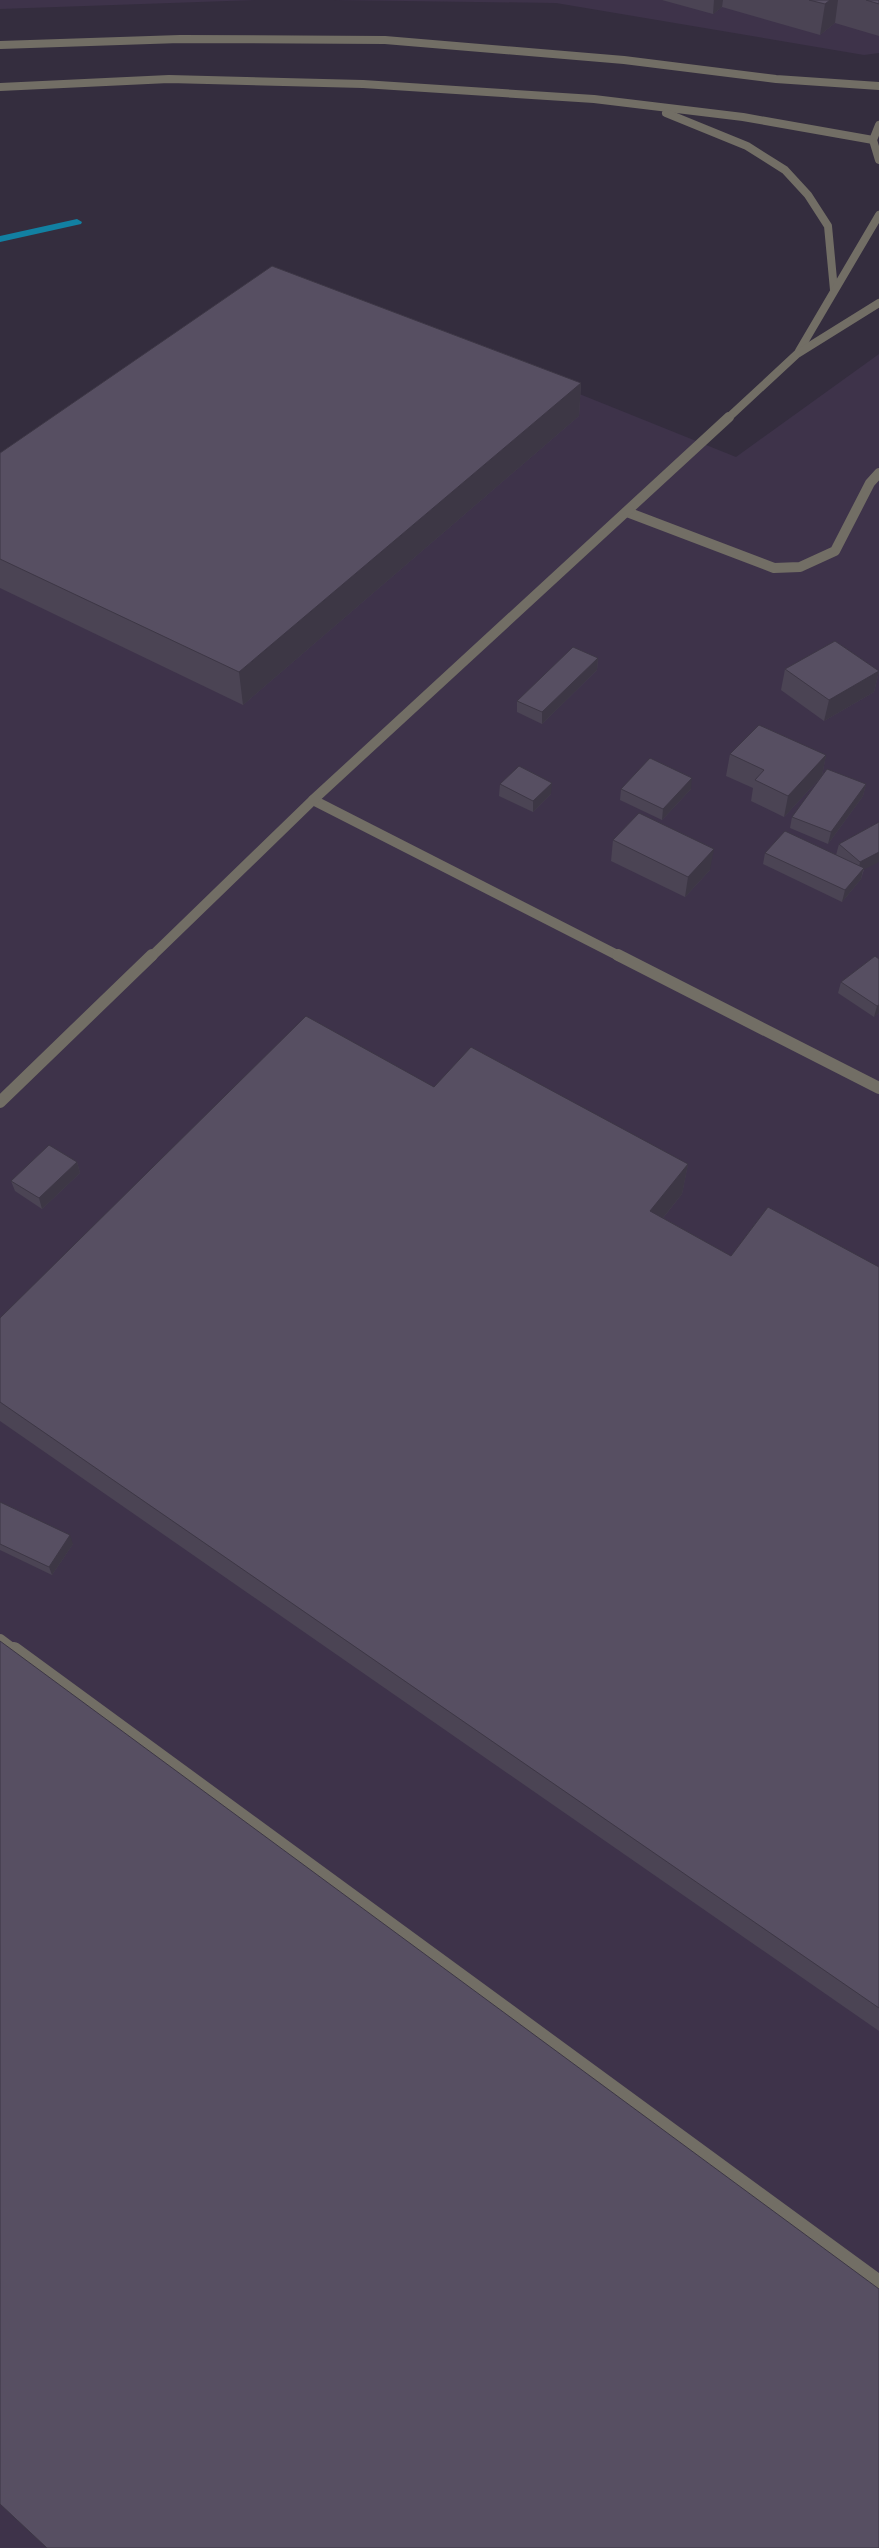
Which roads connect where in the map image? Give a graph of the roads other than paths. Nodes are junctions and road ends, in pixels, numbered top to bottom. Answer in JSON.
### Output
{"nodes":[{"id":1,"x":0,"y":45,"type":"edge"},
{"id":2,"x":879,"y":86,"type":"edge"},
{"id":3,"x":0,"y":87,"type":"edge"},
{"id":4,"x":647,"y":106,"type":"junction"},
{"id":5,"x":879,"y":125,"type":"edge"},
{"id":6,"x":873,"y":140,"type":"junction"},
{"id":7,"x":879,"y":160,"type":"edge"},
{"id":8,"x":879,"y":215,"type":"edge"},
{"id":9,"x":834,"y":290,"type":"junction"},
{"id":10,"x":879,"y":303,"type":"edge"},
{"id":11,"x":798,"y":354,"type":"junction"},
{"id":12,"x":879,"y":473,"type":"edge"},
{"id":13,"x":627,"y":512,"type":"junction"},
{"id":14,"x":313,"y":800,"type":"junction"},
{"id":15,"x":879,"y":1088,"type":"edge"},
{"id":16,"x":0,"y":1102,"type":"edge"},
{"id":17,"x":0,"y":1640,"type":"edge"},
{"id":18,"x":879,"y":2283,"type":"edge"}],
"edges":[{"from":1,"to":2,"type":"street"},
{"from":3,"to":4,"type":"street"},
{"from":4,"to":6,"type":"street"},
{"from":4,"to":9,"type":"street"},
{"from":5,"to":6,"type":"street"},
{"from":6,"to":7,"type":"street"},
{"from":8,"to":9,"type":"street"},
{"from":9,"to":11,"type":"street"},
{"from":10,"to":11,"type":"street"},
{"from":11,"to":13,"type":"street"},
{"from":12,"to":13,"type":"street"},
{"from":13,"to":14,"type":"street"},
{"from":14,"to":15,"type":"street"},
{"from":14,"to":16,"type":"street"},
{"from":17,"to":18,"type":"street"}]}
